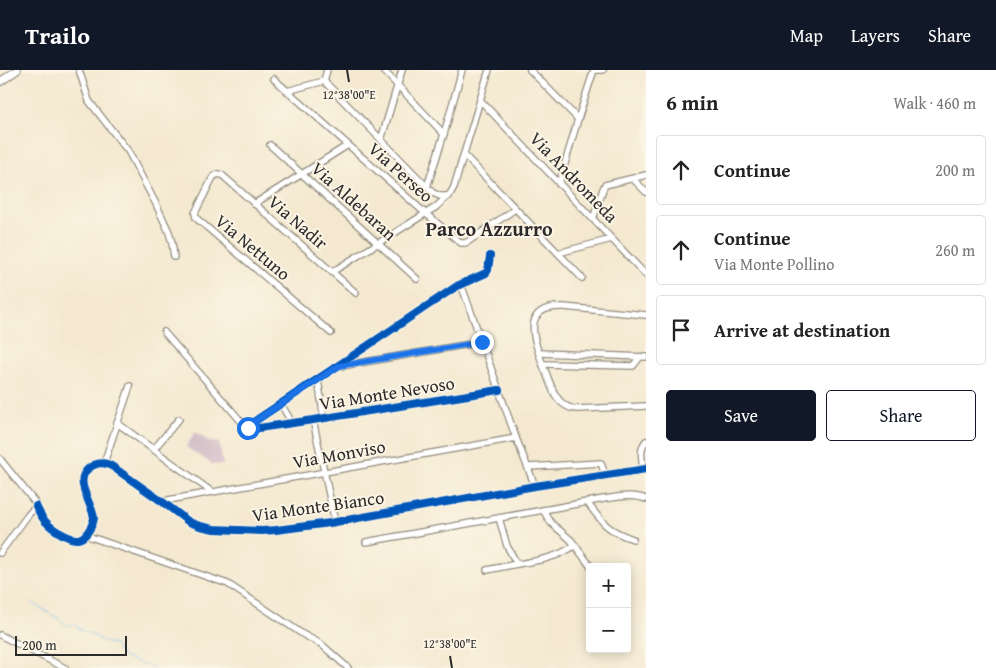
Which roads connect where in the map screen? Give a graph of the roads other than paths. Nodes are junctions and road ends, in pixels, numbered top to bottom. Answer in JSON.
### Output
{"nodes":[{"id":1,"x":17,"y":70,"type":"edge"},
{"id":2,"x":79,"y":70,"type":"edge"},
{"id":3,"x":327,"y":70,"type":"edge"},
{"id":4,"x":383,"y":70,"type":"edge"},
{"id":5,"x":402,"y":70,"type":"edge"},
{"id":6,"x":462,"y":70,"type":"edge"},
{"id":7,"x":489,"y":70,"type":"edge"},
{"id":8,"x":530,"y":70,"type":"edge"},
{"id":9,"x":594,"y":70,"type":"edge"},
{"id":10,"x":603,"y":70,"type":"edge"},
{"id":11,"x":274,"y":79,"type":"dead end"},
{"id":12,"x":324,"y":81,"type":"junction"},
{"id":13,"x":0,"y":82,"type":"edge"},
{"id":14,"x":398,"y":85,"type":"junction"},
{"id":15,"x":287,"y":91,"type":"junction"},
{"id":16,"x":480,"y":100,"type":"junction"},
{"id":17,"x":578,"y":120,"type":"junction"},
{"id":18,"x":444,"y":134,"type":"junction"},
{"id":19,"x":381,"y":140,"type":"junction"},
{"id":20,"x":270,"y":145,"type":"dead end"},
{"id":21,"x":348,"y":145,"type":"junction"},
{"id":22,"x":464,"y":155,"type":"junction"},
{"id":23,"x":220,"y":174,"type":"joint"},
{"id":24,"x":302,"y":174,"type":"junction"},
{"id":25,"x":646,"y":175,"type":"edge"},
{"id":26,"x":633,"y":178,"type":"junction"},
{"id":27,"x":559,"y":184,"type":"junction"},
{"id":28,"x":426,"y":187,"type":"junction"},
{"id":29,"x":646,"y":192,"type":"edge"},
{"id":30,"x":433,"y":193,"type":"junction"},
{"id":31,"x":448,"y":196,"type":"junction"},
{"id":32,"x":254,"y":204,"type":"junction"},
{"id":33,"x":434,"y":208,"type":"junction"},
{"id":34,"x":515,"y":209,"type":"junction"},
{"id":35,"x":425,"y":213,"type":"junction"},
{"id":36,"x":593,"y":219,"type":"junction"},
{"id":37,"x":612,"y":239,"type":"junction"},
{"id":38,"x":379,"y":242,"type":"junction"},
{"id":39,"x":558,"y":253,"type":"junction"},
{"id":40,"x":490,"y":256,"type":"dead end"},
{"id":41,"x":174,"y":257,"type":"dead end"},
{"id":42,"x":332,"y":272,"type":"junction"},
{"id":43,"x":646,"y":275,"type":"edge"},
{"id":44,"x":418,"y":278,"type":"dead end"},
{"id":45,"x":582,"y":278,"type":"dead end"},
{"id":46,"x":461,"y":284,"type":"junction"},
{"id":47,"x":356,"y":293,"type":"dead end"},
{"id":48,"x":646,"y":315,"type":"edge"},
{"id":49,"x":164,"y":332,"type":"dead end"},
{"id":50,"x":331,"y":333,"type":"dead end"},
{"id":51,"x":482,"y":342,"type":"junction"},
{"id":52,"x":539,"y":353,"type":"junction"},
{"id":53,"x":643,"y":357,"type":"edge"},
{"id":54,"x":543,"y":364,"type":"junction"},
{"id":55,"x":339,"y":366,"type":"junction"},
{"id":56,"x":318,"y":380,"type":"junction"},
{"id":57,"x":130,"y":386,"type":"dead end"},
{"id":58,"x":499,"y":390,"type":"junction"},
{"id":59,"x":280,"y":404,"type":"junction"},
{"id":60,"x":646,"y":406,"type":"edge"},
{"id":61,"x":178,"y":419,"type":"dead end"},
{"id":62,"x":324,"y":419,"type":"junction"},
{"id":63,"x":313,"y":420,"type":"junction"},
{"id":64,"x":118,"y":423,"type":"junction"},
{"id":65,"x":292,"y":423,"type":"junction"},
{"id":66,"x":248,"y":428,"type":"junction"},
{"id":67,"x":516,"y":438,"type":"junction"},
{"id":68,"x":646,"y":441,"type":"edge"},
{"id":69,"x":154,"y":450,"type":"junction"},
{"id":70,"x":0,"y":459,"type":"edge"},
{"id":71,"x":104,"y":463,"type":"junction"},
{"id":72,"x":528,"y":467,"type":"junction"},
{"id":73,"x":645,"y":469,"type":"edge"},
{"id":74,"x":324,"y":472,"type":"junction"},
{"id":75,"x":605,"y":475,"type":"junction"},
{"id":76,"x":535,"y":486,"type":"junction"},
{"id":77,"x":212,"y":492,"type":"junction"},
{"id":78,"x":646,"y":499,"type":"edge"},
{"id":79,"x":168,"y":500,"type":"dead end"},
{"id":80,"x":587,"y":502,"type":"junction"},
{"id":81,"x":36,"y":506,"type":"junction"},
{"id":82,"x":543,"y":510,"type":"junction"},
{"id":83,"x":499,"y":518,"type":"junction"},
{"id":84,"x":335,"y":522,"type":"junction"},
{"id":85,"x":85,"y":536,"type":"junction"},
{"id":86,"x":633,"y":538,"type":"dead end"},
{"id":87,"x":366,"y":542,"type":"dead end"},
{"id":88,"x":575,"y":545,"type":"junction"},
{"id":89,"x":0,"y":553,"type":"edge"},
{"id":90,"x":588,"y":563,"type":"edge"},
{"id":91,"x":516,"y":564,"type":"junction"},
{"id":92,"x":487,"y":570,"type":"dead end"},
{"id":93,"x":0,"y":635,"type":"edge"},
{"id":94,"x":65,"y":668,"type":"edge"},
{"id":95,"x":348,"y":668,"type":"edge"}],
"edges":[{"from":1,"to":13,"type":"main road"},
{"from":2,"to":41,"type":"street"},
{"from":3,"to":12,"type":"street"},
{"from":4,"to":14,"type":"street"},
{"from":5,"to":14,"type":"street"},
{"from":6,"to":18,"type":"street"},
{"from":7,"to":16,"type":"street"},
{"from":8,"to":17,"type":"street"},
{"from":9,"to":10,"type":"street"},
{"from":9,"to":17,"type":"street"},
{"from":11,"to":15,"type":"street","name":"Via Perseo"},
{"from":12,"to":15,"type":"street"},
{"from":12,"to":19,"type":"street"},
{"from":14,"to":18,"type":"street"},
{"from":14,"to":19,"type":"street"},
{"from":15,"to":21,"type":"street","name":"Via Perseo"},
{"from":16,"to":22,"type":"street"},
{"from":16,"to":27,"type":"street","name":"Via Andromeda"},
{"from":17,"to":27,"type":"street"},
{"from":18,"to":28,"type":"street"},
{"from":19,"to":28,"type":"street"},
{"from":20,"to":24,"type":"street","name":"Via Aldebaran"},
{"from":21,"to":24,"type":"street"},
{"from":21,"to":35,"type":"street","name":"Via Perseo"},
{"from":22,"to":31,"type":"street"},
{"from":22,"to":34,"type":"street"},
{"from":23,"to":32,"type":"street","name":"Via Nadir"},
{"from":23,"to":50,"type":"street","name":"Via Nettuno"},
{"from":24,"to":32,"type":"street"},
{"from":24,"to":38,"type":"street","name":"Via Aldebaran"},
{"from":25,"to":26,"type":"street"},
{"from":26,"to":29,"type":"street"},
{"from":26,"to":36,"type":"street"},
{"from":27,"to":36,"type":"street","name":"Via Andromeda"},
{"from":28,"to":30,"type":"street"},
{"from":30,"to":31,"type":"street"},
{"from":30,"to":33,"type":"street"},
{"from":31,"to":33,"type":"street"},
{"from":32,"to":42,"type":"street","name":"Via Nadir"},
{"from":33,"to":35,"type":"street"},
{"from":34,"to":35,"type":"street","name":"Via Perseo"},
{"from":34,"to":39,"type":"street"},
{"from":35,"to":38,"type":"street"},
{"from":36,"to":37,"type":"street","name":"Via Andromeda"},
{"from":37,"to":39,"type":"street"},
{"from":37,"to":43,"type":"street","name":"Via Andromeda"},
{"from":38,"to":42,"type":"street"},
{"from":38,"to":44,"type":"street","name":"Via Aldebaran"},
{"from":39,"to":45,"type":"street"},
{"from":40,"to":46,"type":"street"},
{"from":42,"to":47,"type":"street","name":"Via Nadir"},
{"from":46,"to":51,"type":"street"},
{"from":46,"to":55,"type":"street"},
{"from":48,"to":52,"type":"street"},
{"from":49,"to":66,"type":"street"},
{"from":51,"to":55,"type":"street"},
{"from":51,"to":58,"type":"street"},
{"from":52,"to":53,"type":"street"},
{"from":52,"to":54,"type":"street"},
{"from":53,"to":54,"type":"street"},
{"from":54,"to":60,"type":"street"},
{"from":55,"to":56,"type":"street"},
{"from":56,"to":59,"type":"street"},
{"from":56,"to":62,"type":"street"},
{"from":57,"to":64,"type":"street"},
{"from":58,"to":62,"type":"street","name":"Via Monte Nevoso"},
{"from":58,"to":67,"type":"street"},
{"from":59,"to":65,"type":"street"},
{"from":59,"to":66,"type":"street"},
{"from":61,"to":69,"type":"street"},
{"from":62,"to":63,"type":"street","name":"Via Monte Nevoso"},
{"from":63,"to":65,"type":"street","name":"Via Monte Nevoso"},
{"from":63,"to":74,"type":"street"},
{"from":64,"to":69,"type":"street"},
{"from":64,"to":71,"type":"street"},
{"from":65,"to":66,"type":"street","name":"Via Monte Nevoso"},
{"from":67,"to":72,"type":"street"},
{"from":67,"to":74,"type":"street","name":"Via Monviso"},
{"from":68,"to":73,"type":"street"},
{"from":69,"to":77,"type":"street"},
{"from":70,"to":81,"type":"street"},
{"from":71,"to":84,"type":"street","name":"Via Monte Bianco"},
{"from":71,"to":85,"type":"street"},
{"from":72,"to":75,"type":"street"},
{"from":72,"to":76,"type":"street"},
{"from":73,"to":75,"type":"street","name":"Via Monte Bianco"},
{"from":74,"to":77,"type":"street","name":"Via Monviso"},
{"from":74,"to":84,"type":"street"},
{"from":75,"to":76,"type":"street","name":"Via Monte Bianco"},
{"from":76,"to":84,"type":"street","name":"Via Monte Bianco"},
{"from":77,"to":79,"type":"street","name":"Via Monviso"},
{"from":78,"to":80,"type":"street"},
{"from":80,"to":82,"type":"street"},
{"from":80,"to":86,"type":"street"},
{"from":81,"to":85,"type":"street"},
{"from":81,"to":89,"type":"street"},
{"from":82,"to":83,"type":"street"},
{"from":82,"to":88,"type":"street"},
{"from":83,"to":87,"type":"street"},
{"from":83,"to":91,"type":"street"},
{"from":85,"to":95,"type":"street"},
{"from":88,"to":90,"type":"street"},
{"from":88,"to":91,"type":"street"},
{"from":91,"to":92,"type":"street"},
{"from":93,"to":94,"type":"street"}]}
